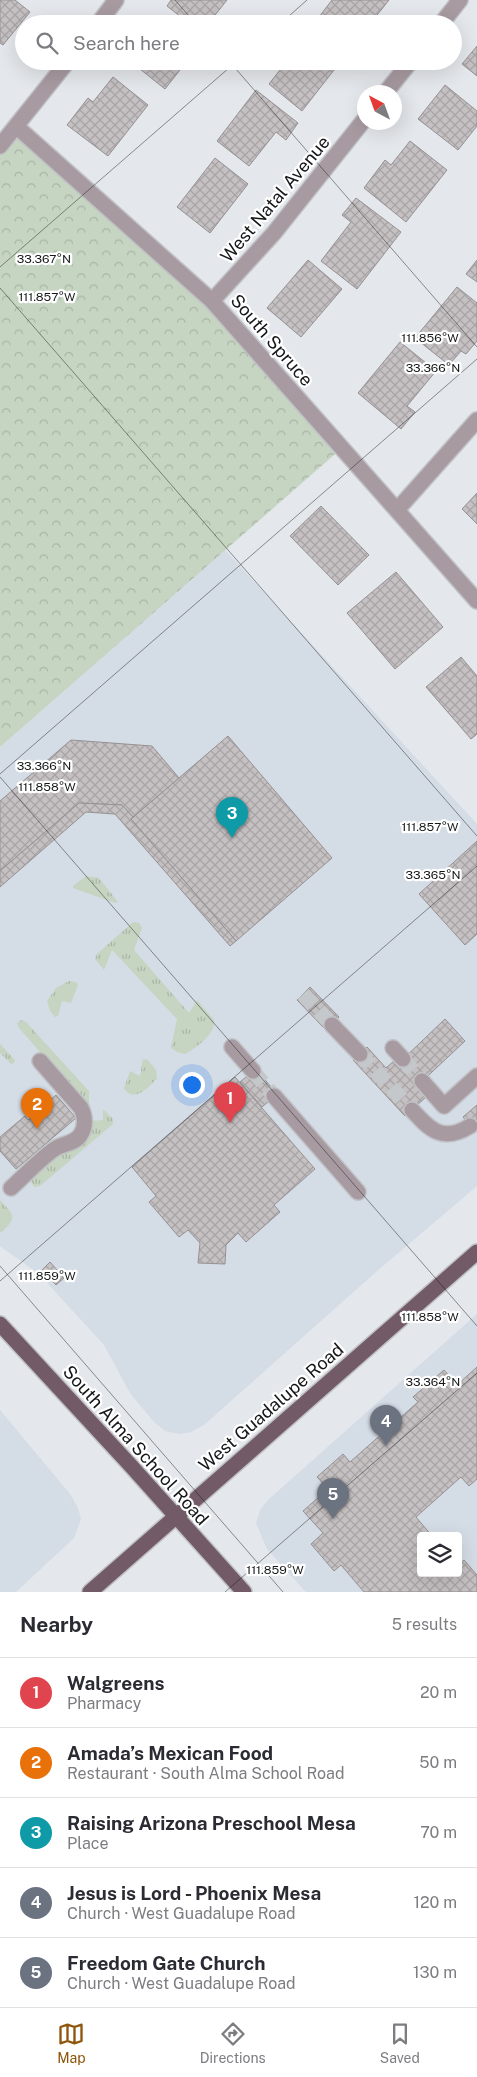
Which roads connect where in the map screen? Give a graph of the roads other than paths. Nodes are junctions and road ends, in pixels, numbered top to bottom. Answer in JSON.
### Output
{"nodes":[{"id":1,"x":116,"y":0,"type":"edge"},
{"id":2,"x":460,"y":0,"type":"edge"},
{"id":3,"x":105,"y":15,"type":"edge"},
{"id":4,"x":448,"y":15,"type":"edge"},
{"id":5,"x":61,"y":70,"type":"edge"},
{"id":6,"x":404,"y":70,"type":"edge"},
{"id":7,"x":392,"y":85,"type":"edge"},
{"id":8,"x":17,"y":127,"type":"junction"},
{"id":9,"x":357,"y":129,"type":"edge"},
{"id":10,"x":0,"y":146,"type":"edge"},
{"id":11,"x":212,"y":301,"type":"junction"},
{"id":12,"x":477,"y":420,"type":"edge"},
{"id":13,"x":396,"y":510,"type":"junction"},
{"id":14,"x":477,"y":601,"type":"edge"},
{"id":15,"x":335,"y":1028,"type":"tunnel mouth"},
{"id":16,"x":232,"y":1047,"type":"dead end"},
{"id":17,"x":360,"y":1054,"type":"tunnel mouth"},
{"id":18,"x":40,"y":1061,"type":"dead end"},
{"id":19,"x":253,"y":1071,"type":"tunnel mouth"},
{"id":20,"x":477,"y":1076,"type":"edge"},
{"id":21,"x":422,"y":1081,"type":"tunnel mouth"},
{"id":22,"x":274,"y":1096,"type":"tunnel mouth"},
{"id":23,"x":412,"y":1110,"type":"tunnel mouth"},
{"id":24,"x":470,"y":1126,"type":"dead end"},
{"id":25,"x":11,"y":1188,"type":"dead end"},
{"id":26,"x":358,"y":1192,"type":"dead end"},
{"id":27,"x":477,"y":1252,"type":"edge"},
{"id":28,"x":0,"y":1324,"type":"edge"},
{"id":29,"x":176,"y":1516,"type":"junction"},
{"id":30,"x":90,"y":1592,"type":"edge"},
{"id":31,"x":244,"y":1592,"type":"edge"}],
"edges":[{"from":1,"to":3,"type":"street"},
{"from":2,"to":4,"type":"street"},
{"from":5,"to":8,"type":"street"},
{"from":6,"to":7,"type":"street"},
{"from":8,"to":10,"type":"street"},
{"from":8,"to":11,"type":"street","name":"South Spruce"},
{"from":9,"to":11,"type":"street","name":"West Natal Avenue"},
{"from":11,"to":13,"type":"street","name":"South Spruce"},
{"from":12,"to":13,"type":"street"},
{"from":13,"to":14,"type":"street","name":"South Spruce"},
{"from":15,"to":17,"type":"street"},
{"from":16,"to":19,"type":"street"},
{"from":18,"to":25,"type":"street"},
{"from":20,"to":21,"type":"street"},
{"from":22,"to":26,"type":"street"},
{"from":23,"to":24,"type":"street"},
{"from":27,"to":29,"type":"main road","name":"West Guadalupe Road"},
{"from":28,"to":29,"type":"main road","name":"South Alma School Road"},
{"from":29,"to":30,"type":"main road","name":"West Guadalupe Road"},
{"from":29,"to":31,"type":"main road","name":"South Alma School Road"}]}
